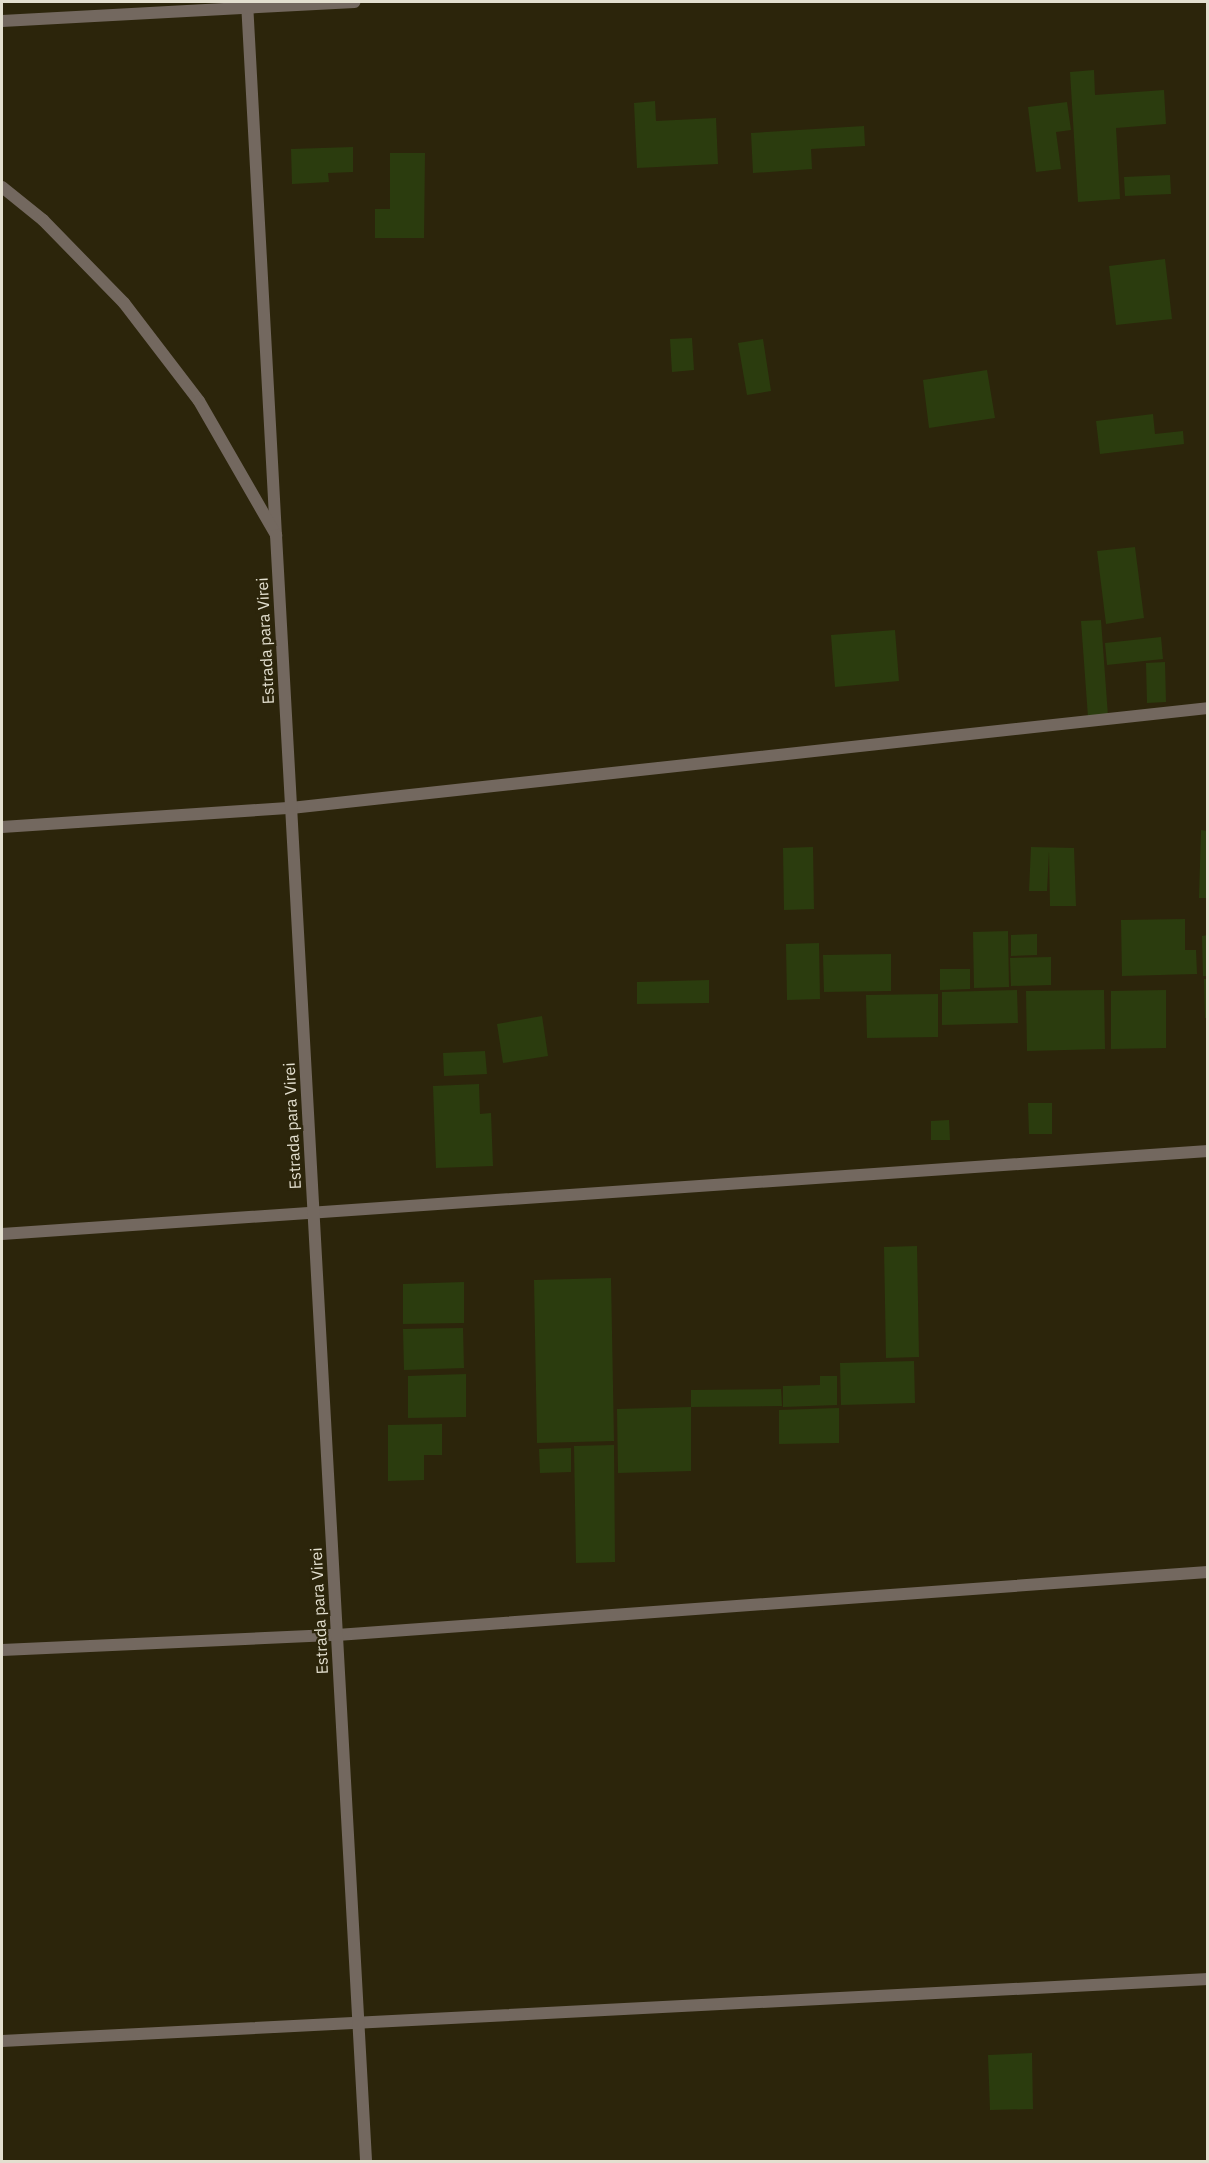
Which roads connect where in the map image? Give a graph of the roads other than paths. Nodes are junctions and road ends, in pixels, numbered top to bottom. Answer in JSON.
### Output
{"nodes":[{"id":1,"x":354,"y":2,"type":"edge"},
{"id":2,"x":247,"y":4,"type":"edge"},
{"id":3,"x":2,"y":21,"type":"edge"},
{"id":4,"x":2,"y":187,"type":"edge"},
{"id":5,"x":276,"y":535,"type":"junction"},
{"id":6,"x":1208,"y":708,"type":"edge"},
{"id":7,"x":291,"y":808,"type":"junction"},
{"id":8,"x":2,"y":827,"type":"edge"},
{"id":9,"x":1208,"y":1151,"type":"edge"},
{"id":10,"x":313,"y":1212,"type":"junction"},
{"id":11,"x":2,"y":1234,"type":"edge"},
{"id":12,"x":1208,"y":1572,"type":"edge"},
{"id":13,"x":337,"y":1635,"type":"junction"},
{"id":14,"x":2,"y":1650,"type":"edge"},
{"id":15,"x":1208,"y":1979,"type":"edge"},
{"id":16,"x":358,"y":2023,"type":"junction"},
{"id":17,"x":2,"y":2041,"type":"edge"},
{"id":18,"x":366,"y":2162,"type":"edge"}],
"edges":[{"from":1,"to":2,"type":"street"},
{"from":2,"to":3,"type":"street"},
{"from":2,"to":5,"type":"street"},
{"from":4,"to":5,"type":"street","name":"Estrada para Virei"},
{"from":5,"to":7,"type":"street","name":"Estrada para Virei"},
{"from":6,"to":7,"type":"street"},
{"from":7,"to":8,"type":"street"},
{"from":7,"to":10,"type":"street","name":"Estrada para Virei"},
{"from":9,"to":10,"type":"street"},
{"from":10,"to":11,"type":"street"},
{"from":10,"to":13,"type":"street","name":"Estrada para Virei"},
{"from":12,"to":13,"type":"street"},
{"from":13,"to":14,"type":"street"},
{"from":13,"to":16,"type":"street","name":"Estrada para Virei"},
{"from":15,"to":16,"type":"street"},
{"from":16,"to":17,"type":"street"},
{"from":16,"to":18,"type":"street","name":"Estrada para Virei"}]}
